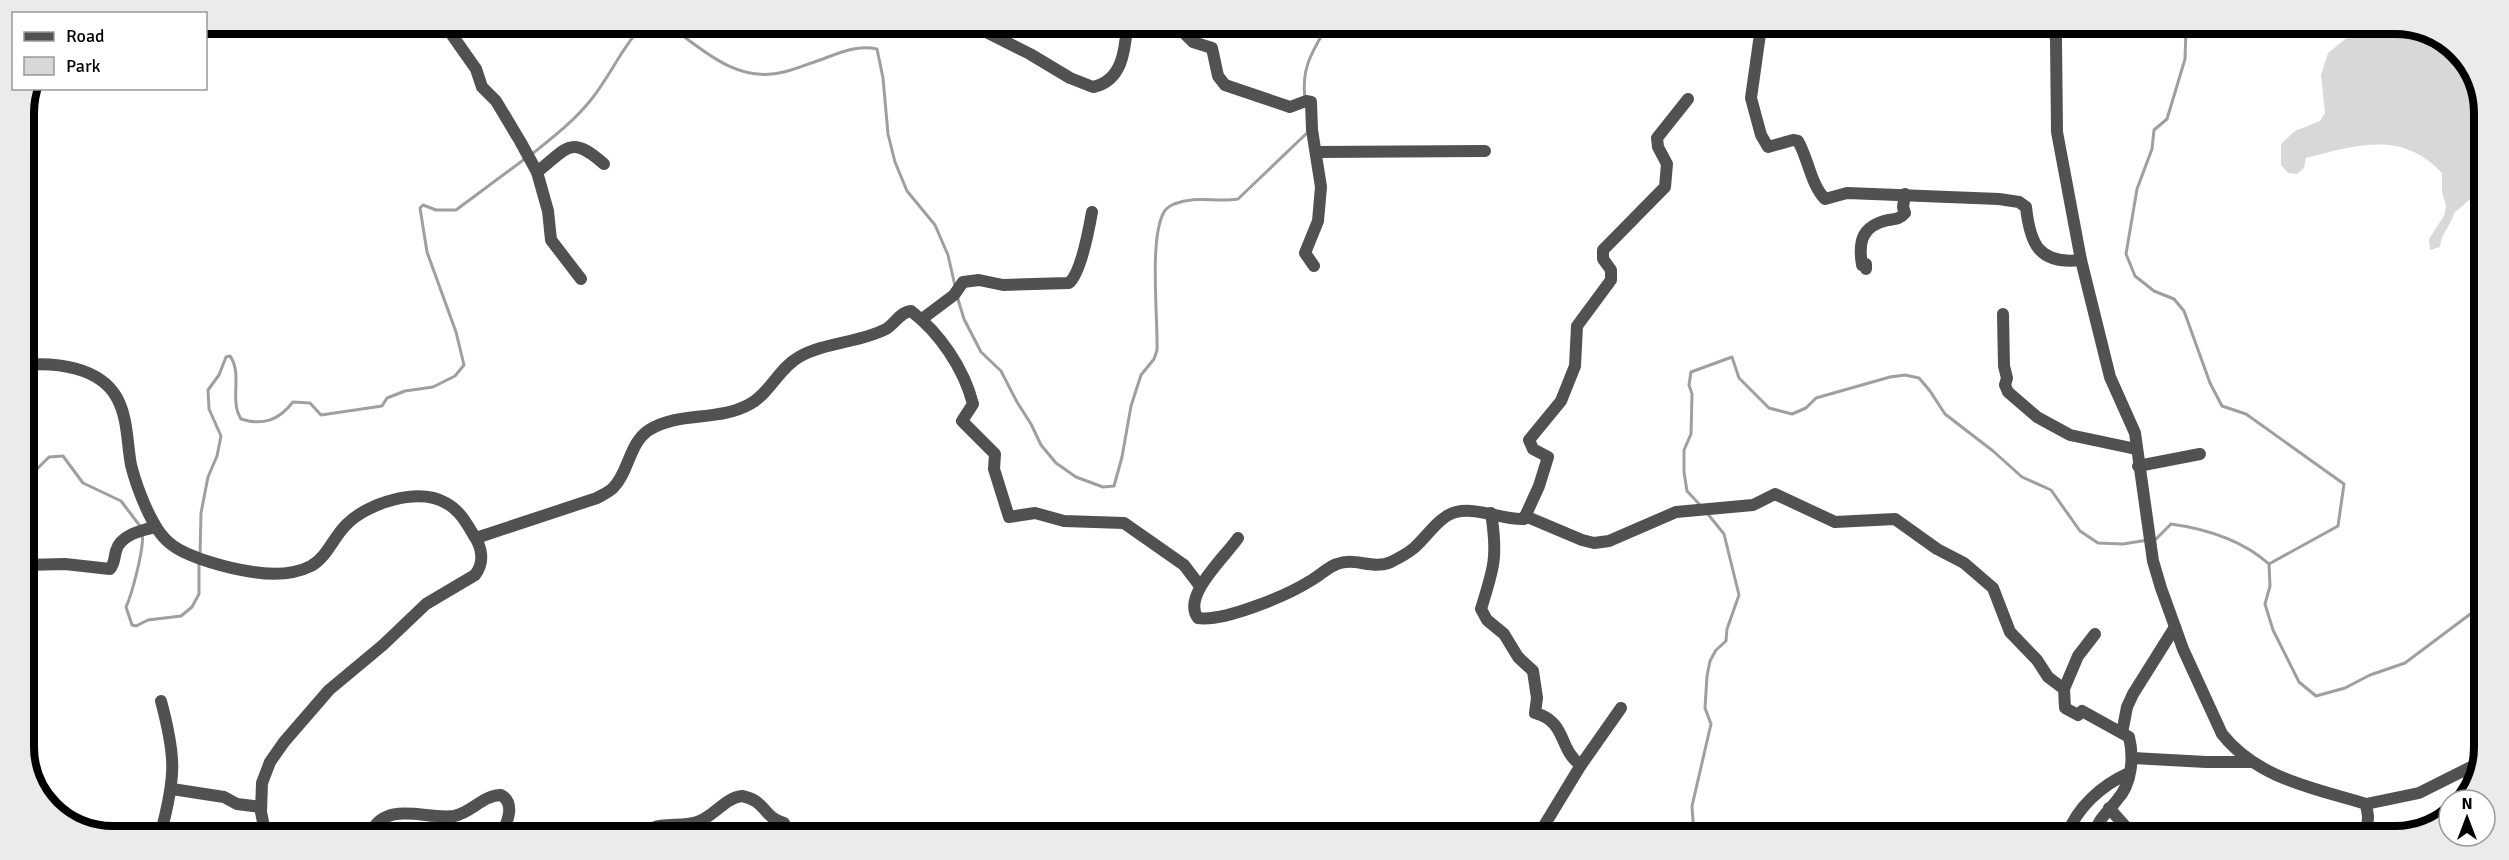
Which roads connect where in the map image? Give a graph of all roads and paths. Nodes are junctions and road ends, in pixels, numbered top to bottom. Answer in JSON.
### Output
{"nodes":[{"id":1,"x":452,"y":35,"type":"edge"},
{"id":2,"x":992,"y":35,"type":"edge"},
{"id":3,"x":1126,"y":35,"type":"edge"},
{"id":4,"x":1185,"y":35,"type":"edge"},
{"id":5,"x":1760,"y":35,"type":"edge"},
{"id":6,"x":2055,"y":35,"type":"edge"},
{"id":7,"x":1688,"y":99,"type":"dead end"},
{"id":8,"x":1485,"y":151,"type":"dead end"},
{"id":9,"x":1316,"y":152,"type":"junction"},
{"id":10,"x":604,"y":164,"type":"dead end"},
{"id":11,"x":537,"y":172,"type":"junction"},
{"id":12,"x":1905,"y":194,"type":"junction"},
{"id":13,"x":1092,"y":212,"type":"dead end"},
{"id":14,"x":2081,"y":261,"type":"junction"},
{"id":15,"x":1314,"y":266,"type":"dead end"},
{"id":16,"x":1866,"y":269,"type":"dead end"},
{"id":17,"x":582,"y":279,"type":"dead end"},
{"id":18,"x":2003,"y":314,"type":"dead end"},
{"id":19,"x":922,"y":320,"type":"junction"},
{"id":20,"x":35,"y":365,"type":"edge"},
{"id":21,"x":2136,"y":449,"type":"junction"},
{"id":22,"x":2200,"y":454,"type":"dead end"},
{"id":23,"x":2138,"y":466,"type":"junction"},
{"id":24,"x":1491,"y":513,"type":"junction"},
{"id":25,"x":1525,"y":516,"type":"junction"},
{"id":26,"x":155,"y":527,"type":"junction"},
{"id":27,"x":476,"y":538,"type":"junction"},
{"id":28,"x":1238,"y":538,"type":"dead end"},
{"id":29,"x":35,"y":565,"type":"edge"},
{"id":30,"x":1200,"y":586,"type":"junction"},
{"id":31,"x":2175,"y":627,"type":"junction"},
{"id":32,"x":2095,"y":634,"type":"dead end"},
{"id":33,"x":2064,"y":689,"type":"junction"},
{"id":34,"x":161,"y":701,"type":"dead end"},
{"id":35,"x":1621,"y":708,"type":"dead end"},
{"id":36,"x":2122,"y":733,"type":"junction"},
{"id":37,"x":2133,"y":758,"type":"junction"},
{"id":38,"x":2252,"y":762,"type":"junction"},
{"id":39,"x":1581,"y":765,"type":"junction"},
{"id":40,"x":2472,"y":767,"type":"edge"},
{"id":41,"x":2129,"y":773,"type":"junction"},
{"id":42,"x":172,"y":789,"type":"junction"},
{"id":43,"x":2366,"y":804,"type":"junction"},
{"id":44,"x":261,"y":807,"type":"junction"},
{"id":45,"x":2109,"y":808,"type":"junction"},
{"id":46,"x":784,"y":823,"type":"dead end"},
{"id":47,"x":162,"y":826,"type":"edge"},
{"id":48,"x":264,"y":826,"type":"edge"},
{"id":49,"x":375,"y":826,"type":"edge"},
{"id":50,"x":504,"y":826,"type":"edge"},
{"id":51,"x":662,"y":826,"type":"edge"},
{"id":52,"x":1544,"y":826,"type":"edge"},
{"id":53,"x":2072,"y":826,"type":"edge"},
{"id":54,"x":2098,"y":826,"type":"edge"},
{"id":55,"x":2124,"y":826,"type":"edge"},
{"id":56,"x":2368,"y":826,"type":"edge"}],
"edges":[{"from":1,"to":11,"type":"street"},
{"from":2,"to":3,"type":"street"},
{"from":4,"to":9,"type":"street"},
{"from":5,"to":12,"type":"street"},
{"from":6,"to":14,"type":"street"},
{"from":7,"to":25,"type":"street"},
{"from":8,"to":9,"type":"street"},
{"from":9,"to":15,"type":"street"},
{"from":10,"to":11,"type":"street"},
{"from":11,"to":17,"type":"street"},
{"from":12,"to":14,"type":"street"},
{"from":12,"to":16,"type":"street"},
{"from":13,"to":19,"type":"street"},
{"from":14,"to":21,"type":"street"},
{"from":18,"to":21,"type":"street"},
{"from":19,"to":27,"type":"street"},
{"from":19,"to":30,"type":"street"},
{"from":20,"to":26,"type":"street"},
{"from":21,"to":23,"type":"street"},
{"from":22,"to":23,"type":"street"},
{"from":23,"to":31,"type":"street"},
{"from":24,"to":25,"type":"street"},
{"from":24,"to":30,"type":"street"},
{"from":24,"to":39,"type":"street"},
{"from":25,"to":33,"type":"street"},
{"from":26,"to":27,"type":"street"},
{"from":26,"to":29,"type":"street"},
{"from":27,"to":44,"type":"street"},
{"from":28,"to":30,"type":"street"},
{"from":31,"to":36,"type":"street"},
{"from":31,"to":38,"type":"street"},
{"from":32,"to":33,"type":"street"},
{"from":33,"to":36,"type":"street"},
{"from":34,"to":42,"type":"street"},
{"from":35,"to":39,"type":"street"},
{"from":36,"to":37,"type":"street"},
{"from":37,"to":38,"type":"street"},
{"from":37,"to":41,"type":"street"},
{"from":38,"to":43,"type":"street"},
{"from":39,"to":52,"type":"street"},
{"from":40,"to":43,"type":"street"},
{"from":41,"to":45,"type":"street"},
{"from":41,"to":53,"type":"street"},
{"from":42,"to":44,"type":"street"},
{"from":42,"to":47,"type":"street"},
{"from":43,"to":56,"type":"street"},
{"from":44,"to":48,"type":"street"},
{"from":45,"to":54,"type":"street"},
{"from":45,"to":55,"type":"street"},
{"from":46,"to":51,"type":"street"},
{"from":49,"to":50,"type":"street"}]}
